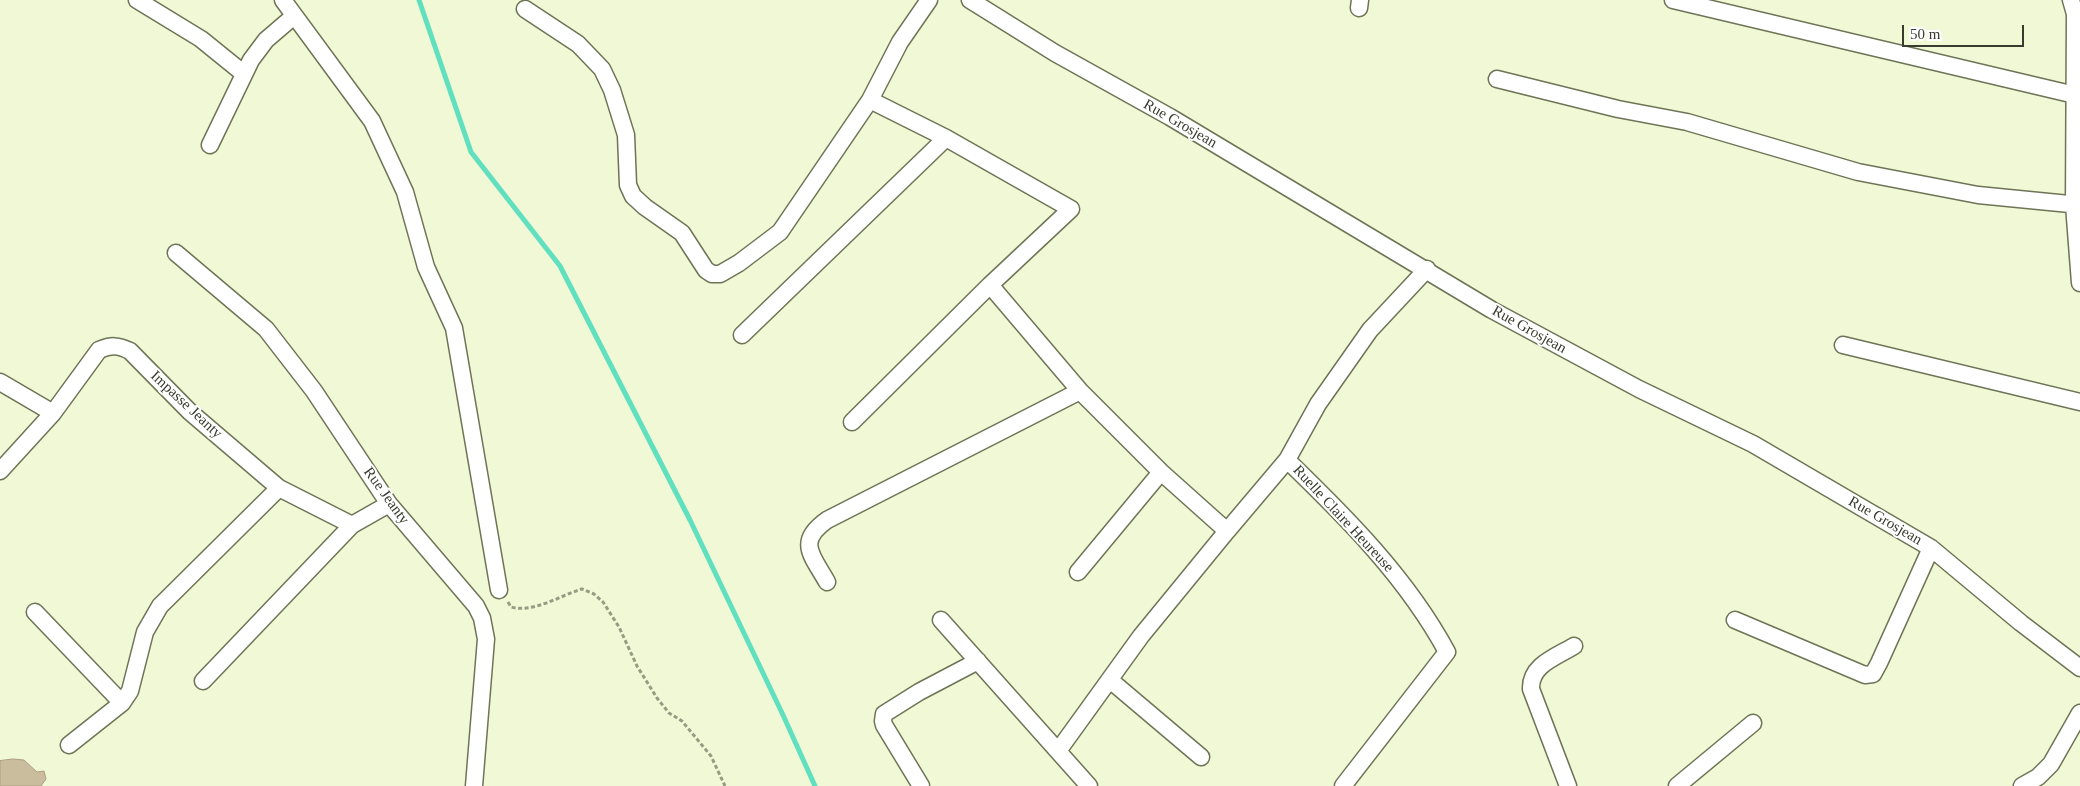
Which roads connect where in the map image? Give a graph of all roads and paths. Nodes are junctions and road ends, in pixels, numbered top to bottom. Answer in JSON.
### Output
{"nodes":[{"id":1,"x":137,"y":0,"type":"edge"},
{"id":2,"x":283,"y":0,"type":"edge"},
{"id":3,"x":928,"y":0,"type":"edge"},
{"id":4,"x":970,"y":0,"type":"edge"},
{"id":5,"x":1673,"y":0,"type":"edge"},
{"id":6,"x":2071,"y":0,"type":"edge"},
{"id":7,"x":525,"y":9,"type":"dead end"},
{"id":8,"x":294,"y":16,"type":"junction"},
{"id":9,"x":2078,"y":58,"type":"edge"},
{"id":10,"x":243,"y":73,"type":"junction"},
{"id":11,"x":1497,"y":79,"type":"dead end"},
{"id":12,"x":2075,"y":94,"type":"junction"},
{"id":13,"x":870,"y":100,"type":"junction"},
{"id":14,"x":2078,"y":123,"type":"edge"},
{"id":15,"x":946,"y":138,"type":"junction"},
{"id":16,"x":210,"y":144,"type":"dead end"},
{"id":17,"x":2077,"y":205,"type":"edge"},
{"id":18,"x":176,"y":253,"type":"dead end"},
{"id":19,"x":1427,"y":269,"type":"junction"},
{"id":20,"x":2080,"y":283,"type":"edge"},
{"id":21,"x":990,"y":285,"type":"junction"},
{"id":22,"x":742,"y":335,"type":"dead end"},
{"id":23,"x":1843,"y":345,"type":"dead end"},
{"id":24,"x":0,"y":382,"type":"edge"},
{"id":25,"x":1080,"y":391,"type":"junction"},
{"id":26,"x":2080,"y":402,"type":"edge"},
{"id":27,"x":53,"y":413,"type":"junction"},
{"id":28,"x":852,"y":422,"type":"dead end"},
{"id":29,"x":1287,"y":460,"type":"junction"},
{"id":30,"x":0,"y":471,"type":"edge"},
{"id":31,"x":1161,"y":472,"type":"junction"},
{"id":32,"x":280,"y":488,"type":"junction"},
{"id":33,"x":389,"y":504,"type":"junction"},
{"id":34,"x":352,"y":525,"type":"junction"},
{"id":35,"x":1227,"y":531,"type":"junction"},
{"id":36,"x":1931,"y":548,"type":"junction"},
{"id":37,"x":1078,"y":572,"type":"dead end"},
{"id":38,"x":827,"y":582,"type":"dead end"},
{"id":39,"x":499,"y":590,"type":"joint"},
{"id":40,"x":35,"y":612,"type":"dead end"},
{"id":41,"x":941,"y":620,"type":"dead end"},
{"id":42,"x":1735,"y":620,"type":"dead end"},
{"id":43,"x":1574,"y":646,"type":"dead end"},
{"id":44,"x":978,"y":661,"type":"junction"},
{"id":45,"x":2080,"y":668,"type":"edge"},
{"id":46,"x":1110,"y":680,"type":"junction"},
{"id":47,"x":203,"y":681,"type":"dead end"},
{"id":48,"x":122,"y":703,"type":"junction"},
{"id":49,"x":2080,"y":713,"type":"edge"},
{"id":50,"x":1753,"y":723,"type":"dead end"},
{"id":51,"x":69,"y":746,"type":"dead end"},
{"id":52,"x":1058,"y":751,"type":"junction"},
{"id":53,"x":1201,"y":757,"type":"dead end"},
{"id":54,"x":474,"y":786,"type":"edge"},
{"id":55,"x":725,"y":786,"type":"edge"},
{"id":56,"x":921,"y":786,"type":"edge"},
{"id":57,"x":1089,"y":786,"type":"edge"},
{"id":58,"x":1343,"y":786,"type":"edge"},
{"id":59,"x":1568,"y":786,"type":"edge"},
{"id":60,"x":1677,"y":786,"type":"edge"},
{"id":61,"x":2022,"y":786,"type":"edge"}],
"edges":[{"from":1,"to":10,"type":"street"},
{"from":2,"to":8,"type":"street"},
{"from":3,"to":13,"type":"street"},
{"from":4,"to":19,"type":"street","name":"Rue Grosjean"},
{"from":5,"to":12,"type":"street"},
{"from":6,"to":9,"type":"street"},
{"from":7,"to":13,"type":"street"},
{"from":8,"to":10,"type":"street"},
{"from":8,"to":39,"type":"street"},
{"from":9,"to":12,"type":"street"},
{"from":10,"to":16,"type":"street"},
{"from":11,"to":17,"type":"street"},
{"from":12,"to":14,"type":"street"},
{"from":13,"to":15,"type":"street"},
{"from":14,"to":17,"type":"street"},
{"from":15,"to":21,"type":"street"},
{"from":15,"to":22,"type":"street"},
{"from":17,"to":20,"type":"street"},
{"from":18,"to":33,"type":"street","name":"Rue Jeanty"},
{"from":19,"to":29,"type":"street","name":"Ruelle Claire Heureuse"},
{"from":19,"to":36,"type":"street","name":"Rue Grosjean"},
{"from":21,"to":25,"type":"street"},
{"from":21,"to":28,"type":"street"},
{"from":23,"to":26,"type":"street"},
{"from":24,"to":27,"type":"street"},
{"from":25,"to":31,"type":"street"},
{"from":25,"to":38,"type":"street"},
{"from":27,"to":30,"type":"street"},
{"from":27,"to":32,"type":"street","name":"Impasse Jeanty"},
{"from":29,"to":35,"type":"street"},
{"from":29,"to":58,"type":"street","name":"Ruelle Claire Heureuse"},
{"from":31,"to":35,"type":"street"},
{"from":31,"to":37,"type":"street"},
{"from":32,"to":34,"type":"street","name":"Impasse Jeanty"},
{"from":32,"to":48,"type":"street"},
{"from":33,"to":34,"type":"street"},
{"from":33,"to":54,"type":"street","name":"Rue Jeanty"},
{"from":34,"to":47,"type":"street"},
{"from":35,"to":46,"type":"street"},
{"from":36,"to":42,"type":"street"},
{"from":36,"to":45,"type":"street","name":"Rue Grosjean"},
{"from":39,"to":55,"type":"path"},
{"from":40,"to":48,"type":"street"},
{"from":41,"to":44,"type":"street"},
{"from":43,"to":59,"type":"street"},
{"from":44,"to":52,"type":"street"},
{"from":44,"to":56,"type":"street"},
{"from":46,"to":52,"type":"street"},
{"from":46,"to":53,"type":"street"},
{"from":48,"to":51,"type":"street"},
{"from":49,"to":61,"type":"street"},
{"from":50,"to":60,"type":"street"},
{"from":52,"to":57,"type":"street"}]}
